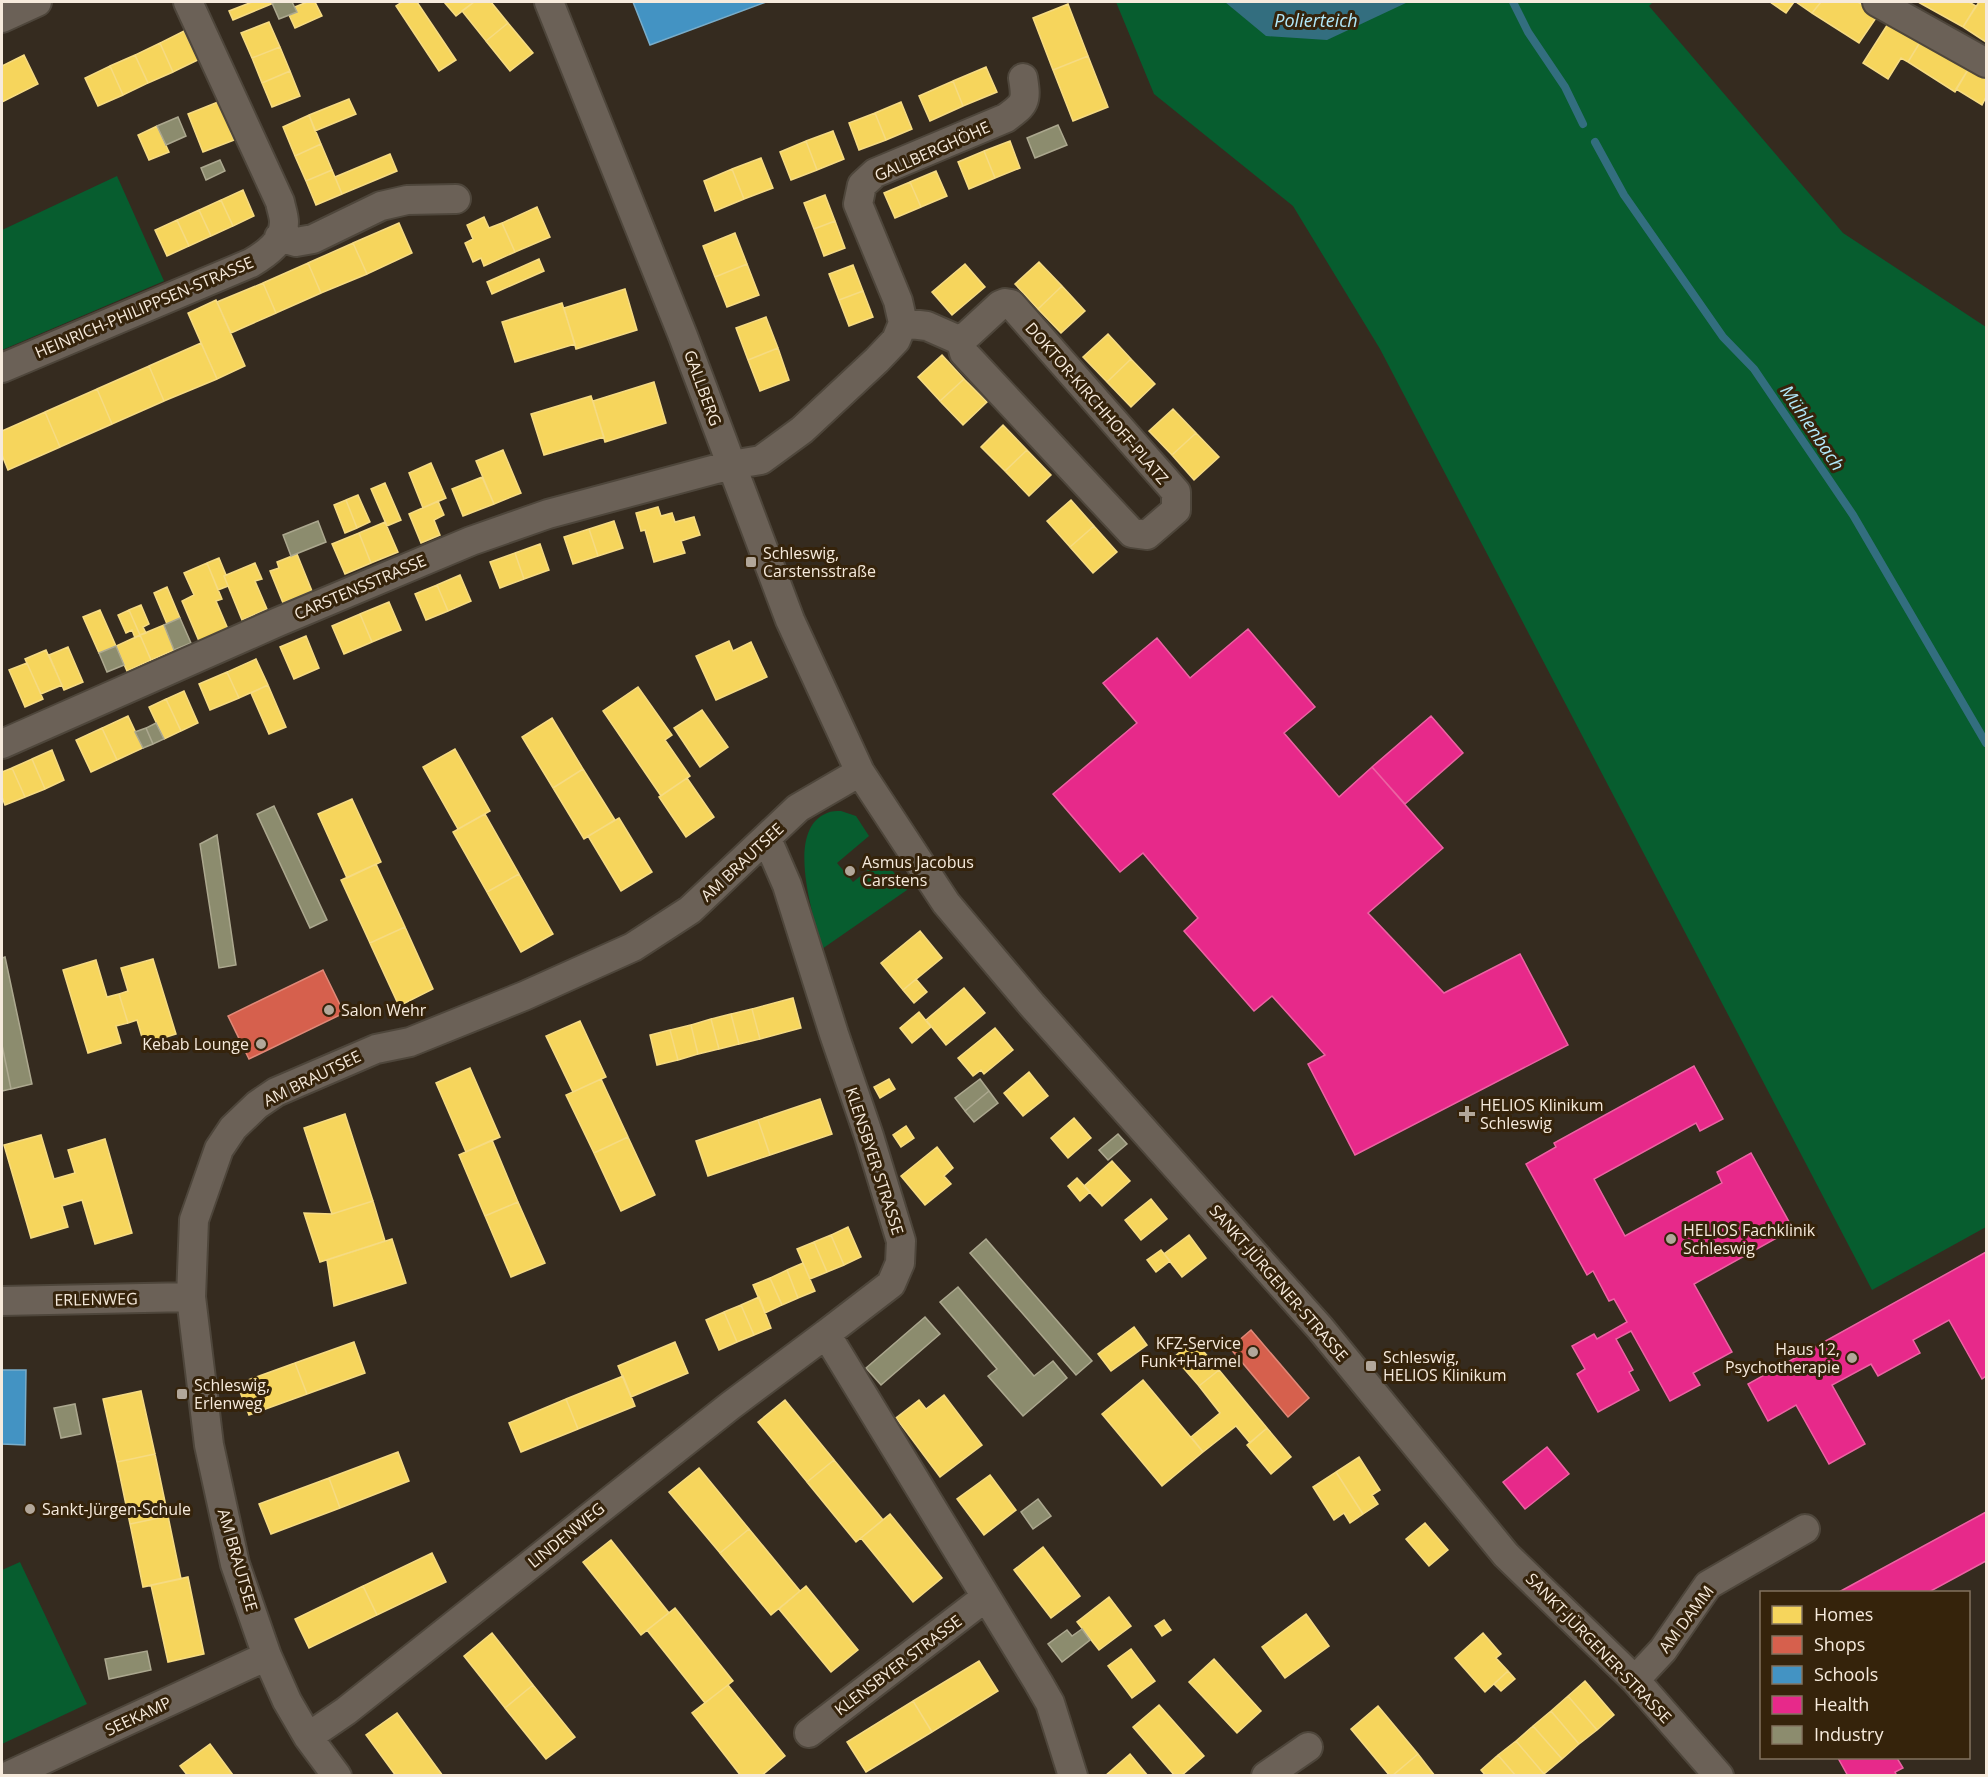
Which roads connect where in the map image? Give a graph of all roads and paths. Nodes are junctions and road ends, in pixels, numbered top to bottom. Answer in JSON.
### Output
{"nodes":[{"id":1,"x":37,"y":2,"type":"edge"},
{"id":2,"x":188,"y":2,"type":"edge"},
{"id":3,"x":549,"y":2,"type":"edge"},
{"id":4,"x":1877,"y":2,"type":"edge"},
{"id":5,"x":2,"y":18,"type":"edge"},
{"id":6,"x":1986,"y":63,"type":"edge"},
{"id":7,"x":1023,"y":78,"type":"dead end"},
{"id":8,"x":456,"y":200,"type":"dead end"},
{"id":9,"x":279,"y":237,"type":"junction"},
{"id":10,"x":903,"y":323,"type":"junction"},
{"id":11,"x":962,"y":341,"type":"junction"},
{"id":12,"x":2,"y":368,"type":"edge"},
{"id":13,"x":731,"y":465,"type":"junction"},
{"id":14,"x":2,"y":744,"type":"edge"},
{"id":15,"x":860,"y":772,"type":"junction"},
{"id":16,"x":767,"y":839,"type":"junction"},
{"id":17,"x":191,"y":1297,"type":"junction"},
{"id":18,"x":2,"y":1301,"type":"edge"},
{"id":19,"x":826,"y":1334,"type":"junction"},
{"id":20,"x":1805,"y":1529,"type":"dead end"},
{"id":21,"x":986,"y":1598,"type":"junction"},
{"id":22,"x":267,"y":1656,"type":"junction"},
{"id":23,"x":1635,"y":1680,"type":"junction"},
{"id":24,"x":809,"y":1733,"type":"dead end"},
{"id":25,"x":308,"y":1737,"type":"junction"},
{"id":26,"x":1308,"y":1747,"type":"dead end"},
{"id":27,"x":8,"y":1776,"type":"edge"},
{"id":28,"x":337,"y":1776,"type":"edge"},
{"id":29,"x":1073,"y":1776,"type":"edge"},
{"id":30,"x":1266,"y":1776,"type":"edge"},
{"id":31,"x":1719,"y":1776,"type":"edge"}],
"edges":[{"from":1,"to":5,"type":"street"},
{"from":2,"to":9,"type":"street"},
{"from":3,"to":13,"type":"street","name":"GALLBERG"},
{"from":4,"to":6,"type":"street"},
{"from":7,"to":10,"type":"street","name":"GALLBERGHÖHE"},
{"from":8,"to":9,"type":"street"},
{"from":9,"to":12,"type":"street","name":"HEINRICH-PHILIPPSEN-STRASSE"},
{"from":10,"to":11,"type":"street"},
{"from":10,"to":13,"type":"street"},
{"from":11,"to":11,"type":"street","name":"DOKTOR-KIRCHHOFF-PLATZ"},
{"from":13,"to":14,"type":"street","name":"CARSTENSSTRASSE"},
{"from":13,"to":15,"type":"street","name":"GALLBERG"},
{"from":15,"to":16,"type":"street","name":"AM BRAUTSEE"},
{"from":15,"to":23,"type":"street","name":"SANKT-JÜRGENER-STRASSE"},
{"from":16,"to":17,"type":"street","name":"AM BRAUTSEE"},
{"from":16,"to":19,"type":"street","name":"KLENSBYER STRASSE"},
{"from":17,"to":18,"type":"street","name":"ERLENWEG"},
{"from":17,"to":22,"type":"street","name":"AM BRAUTSEE"},
{"from":19,"to":21,"type":"street"},
{"from":19,"to":25,"type":"street","name":"LINDENWEG"},
{"from":20,"to":23,"type":"street","name":"AM DAMM"},
{"from":21,"to":24,"type":"street","name":"KLENSBYER STRASSE"},
{"from":21,"to":29,"type":"street"},
{"from":22,"to":25,"type":"street","name":"AM BRAUTSEE"},
{"from":22,"to":27,"type":"street","name":"SEEKAMP"},
{"from":23,"to":31,"type":"street","name":"SANKT-JÜRGENER-STRASSE"},
{"from":25,"to":28,"type":"street","name":"AM BRAUTSEE"},
{"from":26,"to":30,"type":"street"}]}
